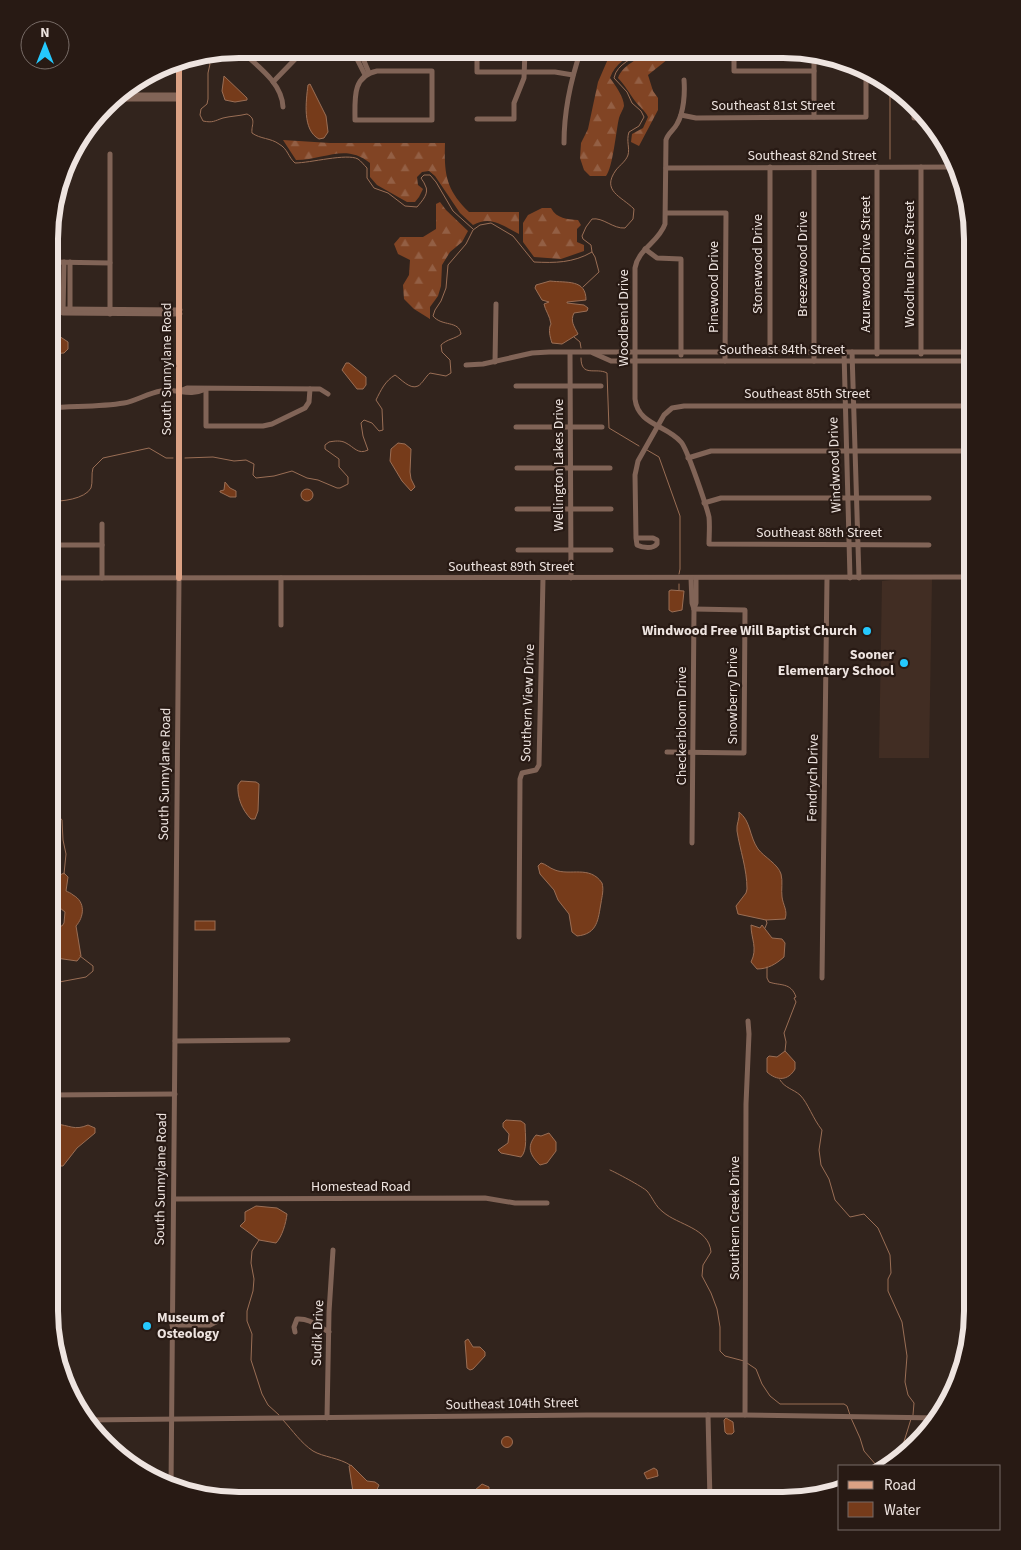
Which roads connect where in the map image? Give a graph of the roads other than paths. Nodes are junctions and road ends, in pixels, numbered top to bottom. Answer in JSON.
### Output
{"nodes":[{"id":1,"x":250,"y":58,"type":"edge"},
{"id":2,"x":296,"y":58,"type":"edge"},
{"id":3,"x":357,"y":58,"type":"edge"},
{"id":4,"x":361,"y":58,"type":"edge"},
{"id":5,"x":477,"y":58,"type":"edge"},
{"id":6,"x":525,"y":58,"type":"edge"},
{"id":7,"x":578,"y":58,"type":"edge"},
{"id":8,"x":734,"y":58,"type":"edge"},
{"id":9,"x":814,"y":60,"type":"edge"},
{"id":10,"x":179,"y":67,"type":"edge"},
{"id":11,"x":525,"y":72,"type":"junction"},
{"id":12,"x":814,"y":72,"type":"junction"},
{"id":13,"x":367,"y":74,"type":"junction"},
{"id":14,"x":573,"y":75,"type":"junction"},
{"id":15,"x":867,"y":79,"type":"edge"},
{"id":16,"x":684,"y":80,"type":"dead end"},
{"id":17,"x":273,"y":82,"type":"junction"},
{"id":18,"x":127,"y":96,"type":"edge"},
{"id":19,"x":144,"y":97,"type":"junction"},
{"id":20,"x":179,"y":97,"type":"junction"},
{"id":21,"x":124,"y":98,"type":"edge"},
{"id":22,"x":283,"y":107,"type":"dead end"},
{"id":23,"x":681,"y":116,"type":"junction"},
{"id":24,"x":814,"y":118,"type":"junction"},
{"id":25,"x":477,"y":119,"type":"dead end"},
{"id":26,"x":564,"y":143,"type":"dead end"},
{"id":27,"x":110,"y":154,"type":"dead end"},
{"id":28,"x":770,"y":167,"type":"junction"},
{"id":29,"x":877,"y":167,"type":"junction"},
{"id":30,"x":921,"y":167,"type":"junction"},
{"id":31,"x":949,"y":167,"type":"edge"},
{"id":32,"x":666,"y":168,"type":"junction"},
{"id":33,"x":814,"y":168,"type":"junction"},
{"id":34,"x":666,"y":213,"type":"junction"},
{"id":35,"x":645,"y":249,"type":"junction"},
{"id":36,"x":58,"y":262,"type":"edge"},
{"id":37,"x":64,"y":262,"type":"junction"},
{"id":38,"x":70,"y":262,"type":"junction"},
{"id":39,"x":110,"y":263,"type":"junction"},
{"id":40,"x":496,"y":304,"type":"dead end"},
{"id":41,"x":70,"y":311,"type":"junction"},
{"id":42,"x":110,"y":312,"type":"junction"},
{"id":43,"x":180,"y":312,"type":"junction"},
{"id":44,"x":635,"y":352,"type":"junction"},
{"id":45,"x":681,"y":352,"type":"junction"},
{"id":46,"x":725,"y":352,"type":"junction"},
{"id":47,"x":770,"y":352,"type":"junction"},
{"id":48,"x":814,"y":352,"type":"junction"},
{"id":49,"x":844,"y":352,"type":"junction"},
{"id":50,"x":852,"y":352,"type":"junction"},
{"id":51,"x":877,"y":352,"type":"junction"},
{"id":52,"x":921,"y":352,"type":"junction"},
{"id":53,"x":964,"y":352,"type":"edge"},
{"id":54,"x":570,"y":353,"type":"junction"},
{"id":55,"x":593,"y":353,"type":"junction"},
{"id":56,"x":635,"y":361,"type":"junction"},
{"id":57,"x":681,"y":361,"type":"junction"},
{"id":58,"x":725,"y":361,"type":"junction"},
{"id":59,"x":770,"y":361,"type":"junction"},
{"id":60,"x":814,"y":361,"type":"junction"},
{"id":61,"x":844,"y":361,"type":"junction"},
{"id":62,"x":853,"y":361,"type":"junction"},
{"id":63,"x":877,"y":361,"type":"junction"},
{"id":64,"x":921,"y":361,"type":"junction"},
{"id":65,"x":964,"y":361,"type":"edge"},
{"id":66,"x":495,"y":362,"type":"junction"},
{"id":67,"x":466,"y":365,"type":"dead end"},
{"id":68,"x":516,"y":386,"type":"dead end"},
{"id":69,"x":570,"y":386,"type":"junction"},
{"id":70,"x":601,"y":386,"type":"dead end"},
{"id":71,"x":206,"y":389,"type":"junction"},
{"id":72,"x":310,"y":389,"type":"junction"},
{"id":73,"x":180,"y":391,"type":"junction"},
{"id":74,"x":328,"y":394,"type":"dead end"},
{"id":75,"x":845,"y":406,"type":"junction"},
{"id":76,"x":854,"y":406,"type":"junction"},
{"id":77,"x":964,"y":406,"type":"edge"},
{"id":78,"x":58,"y":408,"type":"edge"},
{"id":79,"x":657,"y":426,"type":"junction"},
{"id":80,"x":516,"y":427,"type":"dead end"},
{"id":81,"x":570,"y":427,"type":"junction"},
{"id":82,"x":602,"y":427,"type":"dead end"},
{"id":83,"x":846,"y":451,"type":"junction"},
{"id":84,"x":855,"y":451,"type":"junction"},
{"id":85,"x":964,"y":451,"type":"edge"},
{"id":86,"x":688,"y":458,"type":"junction"},
{"id":87,"x":517,"y":468,"type":"dead end"},
{"id":88,"x":570,"y":468,"type":"junction"},
{"id":89,"x":610,"y":468,"type":"dead end"},
{"id":90,"x":847,"y":497,"type":"junction"},
{"id":91,"x":856,"y":497,"type":"junction"},
{"id":92,"x":929,"y":498,"type":"dead end"},
{"id":93,"x":704,"y":503,"type":"junction"},
{"id":94,"x":571,"y":508,"type":"junction"},
{"id":95,"x":517,"y":509,"type":"dead end"},
{"id":96,"x":611,"y":509,"type":"dead end"},
{"id":97,"x":102,"y":524,"type":"dead end"},
{"id":98,"x":636,"y":538,"type":"dead end"},
{"id":99,"x":709,"y":544,"type":"joint"},
{"id":100,"x":849,"y":544,"type":"junction"},
{"id":101,"x":858,"y":544,"type":"junction"},
{"id":102,"x":58,"y":545,"type":"edge"},
{"id":103,"x":929,"y":545,"type":"dead end"},
{"id":104,"x":102,"y":546,"type":"junction"},
{"id":105,"x":571,"y":549,"type":"junction"},
{"id":106,"x":518,"y":550,"type":"dead end"},
{"id":107,"x":611,"y":550,"type":"dead end"},
{"id":108,"x":964,"y":577,"type":"edge"},
{"id":109,"x":58,"y":578,"type":"edge"},
{"id":110,"x":102,"y":578,"type":"junction"},
{"id":111,"x":179,"y":578,"type":"junction"},
{"id":112,"x":281,"y":578,"type":"junction"},
{"id":113,"x":543,"y":578,"type":"junction"},
{"id":114,"x":571,"y":578,"type":"junction"},
{"id":115,"x":694,"y":578,"type":"junction"},
{"id":116,"x":827,"y":578,"type":"junction"},
{"id":117,"x":850,"y":578,"type":"junction"},
{"id":118,"x":859,"y":578,"type":"junction"},
{"id":119,"x":694,"y":610,"type":"junction"},
{"id":120,"x":280,"y":625,"type":"dead end"},
{"id":121,"x":667,"y":752,"type":"dead end"},
{"id":122,"x":692,"y":752,"type":"junction"},
{"id":123,"x":692,"y":843,"type":"dead end"},
{"id":124,"x":518,"y":937,"type":"dead end"},
{"id":125,"x":822,"y":978,"type":"dead end"},
{"id":126,"x":748,"y":1021,"type":"dead end"},
{"id":127,"x":288,"y":1040,"type":"dead end"},
{"id":128,"x":175,"y":1041,"type":"junction"},
{"id":129,"x":175,"y":1094,"type":"junction"},
{"id":130,"x":58,"y":1095,"type":"edge"},
{"id":131,"x":174,"y":1199,"type":"junction"},
{"id":132,"x":547,"y":1203,"type":"dead end"},
{"id":133,"x":333,"y":1250,"type":"dead end"},
{"id":134,"x":216,"y":1322,"type":"dead end"},
{"id":135,"x":172,"y":1325,"type":"junction"},
{"id":136,"x":295,"y":1332,"type":"dead end"},
{"id":137,"x":329,"y":1332,"type":"junction"},
{"id":138,"x":708,"y":1415,"type":"junction"},
{"id":139,"x":745,"y":1415,"type":"junction"},
{"id":140,"x":327,"y":1418,"type":"junction"},
{"id":141,"x":929,"y":1418,"type":"edge"},
{"id":142,"x":172,"y":1419,"type":"junction"},
{"id":143,"x":94,"y":1420,"type":"edge"},
{"id":144,"x":171,"y":1480,"type":"edge"},
{"id":145,"x":710,"y":1492,"type":"edge"}],
"edges":[{"from":1,"to":17,"type":"street"},
{"from":2,"to":17,"type":"street"},
{"from":3,"to":13,"type":"street"},
{"from":4,"to":13,"type":"street"},
{"from":5,"to":11,"type":"street"},
{"from":6,"to":11,"type":"street"},
{"from":7,"to":14,"type":"street"},
{"from":8,"to":12,"type":"street"},
{"from":9,"to":12,"type":"street"},
{"from":10,"to":20,"type":"main road","name":"South Sunnylane Road"},
{"from":11,"to":14,"type":"street"},
{"from":11,"to":25,"type":"street"},
{"from":12,"to":24,"type":"street"},
{"from":13,"to":13,"type":"street"},
{"from":14,"to":26,"type":"street"},
{"from":15,"to":24,"type":"street","name":"Southeast 81st Street"},
{"from":16,"to":23,"type":"street","name":"Woodbend Drive"},
{"from":17,"to":22,"type":"street"},
{"from":18,"to":19,"type":"street"},
{"from":19,"to":20,"type":"street"},
{"from":19,"to":21,"type":"street"},
{"from":20,"to":43,"type":"main road","name":"South Sunnylane Road"},
{"from":23,"to":24,"type":"street","name":"Southeast 81st Street"},
{"from":23,"to":32,"type":"street","name":"Woodbend Drive"},
{"from":27,"to":39,"type":"street"},
{"from":28,"to":32,"type":"street","name":"Southeast 82nd Street"},
{"from":28,"to":33,"type":"street","name":"Southeast 82nd Street"},
{"from":28,"to":47,"type":"street","name":"Stonewood Drive"},
{"from":29,"to":30,"type":"street","name":"Southeast 82nd Street"},
{"from":29,"to":33,"type":"street","name":"Southeast 82nd Street"},
{"from":29,"to":51,"type":"street","name":"Azurewood Drive Street"},
{"from":30,"to":31,"type":"street","name":"Southeast 82nd Street"},
{"from":30,"to":52,"type":"street","name":"Woodhue Drive Street"},
{"from":32,"to":34,"type":"street","name":"Woodbend Drive"},
{"from":33,"to":48,"type":"street","name":"Breezewood Drive"},
{"from":34,"to":35,"type":"street","name":"Woodbend Drive"},
{"from":34,"to":46,"type":"street","name":"Pinewood Drive"},
{"from":35,"to":44,"type":"street","name":"Woodbend Drive"},
{"from":35,"to":45,"type":"street"},
{"from":36,"to":37,"type":"street"},
{"from":37,"to":38,"type":"street"},
{"from":37,"to":41,"type":"street"},
{"from":38,"to":39,"type":"street"},
{"from":38,"to":41,"type":"street"},
{"from":39,"to":42,"type":"street"},
{"from":40,"to":66,"type":"street"},
{"from":41,"to":42,"type":"street"},
{"from":42,"to":43,"type":"street"},
{"from":43,"to":73,"type":"main road","name":"South Sunnylane Road"},
{"from":44,"to":45,"type":"street","name":"Southeast 84th Street"},
{"from":44,"to":55,"type":"street","name":"Southeast 84th Street"},
{"from":44,"to":56,"type":"street","name":"Woodbend Drive"},
{"from":45,"to":46,"type":"street","name":"Southeast 84th Street"},
{"from":45,"to":57,"type":"street"},
{"from":46,"to":47,"type":"street","name":"Southeast 84th Street"},
{"from":46,"to":58,"type":"street","name":"Pinewood Drive"},
{"from":47,"to":48,"type":"street","name":"Southeast 84th Street"},
{"from":47,"to":59,"type":"street","name":"Stonewood Drive"},
{"from":48,"to":49,"type":"street","name":"Southeast 84th Street"},
{"from":48,"to":60,"type":"street","name":"Breezewood Drive"},
{"from":49,"to":50,"type":"street","name":"Southeast 84th Street"},
{"from":49,"to":61,"type":"street","name":"Windwood Drive"},
{"from":50,"to":51,"type":"street","name":"Southeast 84th Street"},
{"from":50,"to":62,"type":"street","name":"Windwood Drive"},
{"from":51,"to":52,"type":"street","name":"Southeast 84th Street"},
{"from":51,"to":63,"type":"street","name":"Azurewood Drive Street"},
{"from":52,"to":53,"type":"street","name":"Southeast 84th Street"},
{"from":52,"to":64,"type":"street","name":"Woodhue Drive Street"},
{"from":54,"to":55,"type":"street","name":"Southeast 84th Street"},
{"from":54,"to":66,"type":"street","name":"Southeast 84th Street"},
{"from":54,"to":69,"type":"street","name":"Wellington Lakes Drive"},
{"from":55,"to":56,"type":"street","name":"Southeast 84th Street"},
{"from":56,"to":57,"type":"street","name":"Southeast 84th Street"},
{"from":56,"to":79,"type":"street","name":"Woodbend Drive"},
{"from":57,"to":58,"type":"street","name":"Southeast 84th Street"},
{"from":58,"to":59,"type":"street","name":"Southeast 84th Street"},
{"from":59,"to":60,"type":"street","name":"Southeast 84th Street"},
{"from":60,"to":61,"type":"street","name":"Southeast 84th Street"},
{"from":61,"to":62,"type":"street","name":"Southeast 84th Street"},
{"from":61,"to":75,"type":"street","name":"Windwood Drive"},
{"from":62,"to":63,"type":"street","name":"Southeast 84th Street"},
{"from":62,"to":76,"type":"street","name":"Windwood Drive"},
{"from":63,"to":64,"type":"street","name":"Southeast 84th Street"},
{"from":64,"to":65,"type":"street","name":"Southeast 84th Street"},
{"from":66,"to":67,"type":"street","name":"Southeast 84th Street"},
{"from":68,"to":69,"type":"street"},
{"from":69,"to":70,"type":"street"},
{"from":69,"to":81,"type":"street","name":"Wellington Lakes Drive"},
{"from":71,"to":72,"type":"street"},
{"from":71,"to":72,"type":"street"},
{"from":71,"to":73,"type":"street"},
{"from":72,"to":74,"type":"street"},
{"from":73,"to":78,"type":"street"},
{"from":73,"to":111,"type":"main road","name":"South Sunnylane Road"},
{"from":75,"to":76,"type":"street","name":"Southeast 85th Street"},
{"from":75,"to":79,"type":"street","name":"Southeast 85th Street"},
{"from":75,"to":83,"type":"street","name":"Windwood Drive"},
{"from":76,"to":77,"type":"street","name":"Southeast 85th Street"},
{"from":76,"to":84,"type":"street","name":"Windwood Drive"},
{"from":79,"to":86,"type":"street","name":"Woodbend Drive"},
{"from":79,"to":98,"type":"street","name":"Southeast 85th Street"},
{"from":80,"to":81,"type":"street"},
{"from":81,"to":82,"type":"street"},
{"from":81,"to":88,"type":"street","name":"Wellington Lakes Drive"},
{"from":83,"to":84,"type":"street"},
{"from":83,"to":86,"type":"street"},
{"from":83,"to":90,"type":"street","name":"Windwood Drive"},
{"from":84,"to":85,"type":"street"},
{"from":84,"to":91,"type":"street","name":"Windwood Drive"},
{"from":86,"to":93,"type":"street","name":"Woodbend Drive"},
{"from":87,"to":88,"type":"street"},
{"from":88,"to":89,"type":"street"},
{"from":88,"to":94,"type":"street","name":"Wellington Lakes Drive"},
{"from":90,"to":91,"type":"street"},
{"from":90,"to":93,"type":"street"},
{"from":90,"to":100,"type":"street","name":"Windwood Drive"},
{"from":91,"to":92,"type":"street"},
{"from":91,"to":101,"type":"street","name":"Windwood Drive"},
{"from":93,"to":99,"type":"street","name":"Woodbend Drive"},
{"from":94,"to":95,"type":"street"},
{"from":94,"to":96,"type":"street"},
{"from":94,"to":105,"type":"street","name":"Wellington Lakes Drive"},
{"from":97,"to":104,"type":"street"},
{"from":99,"to":100,"type":"street","name":"Southeast 88th Street"},
{"from":100,"to":101,"type":"street","name":"Southeast 88th Street"},
{"from":100,"to":117,"type":"street","name":"Windwood Drive"},
{"from":101,"to":103,"type":"street","name":"Southeast 88th Street"},
{"from":101,"to":118,"type":"street","name":"Windwood Drive"},
{"from":102,"to":104,"type":"street"},
{"from":104,"to":110,"type":"street"},
{"from":105,"to":106,"type":"street"},
{"from":105,"to":107,"type":"street"},
{"from":105,"to":114,"type":"street","name":"Wellington Lakes Drive"},
{"from":108,"to":118,"type":"street","name":"Southeast 89th Street"},
{"from":109,"to":110,"type":"street","name":"Southeast 89th Street"},
{"from":110,"to":111,"type":"street","name":"Southeast 89th Street"},
{"from":111,"to":112,"type":"street","name":"Southeast 89th Street"},
{"from":111,"to":128,"type":"street","name":"South Sunnylane Road"},
{"from":112,"to":113,"type":"street","name":"Southeast 89th Street"},
{"from":112,"to":120,"type":"street"},
{"from":113,"to":114,"type":"street","name":"Southeast 89th Street"},
{"from":113,"to":124,"type":"street","name":"Southern View Drive"},
{"from":114,"to":115,"type":"street","name":"Southeast 89th Street"},
{"from":115,"to":116,"type":"street","name":"Southeast 89th Street"},
{"from":115,"to":119,"type":"street","name":"Checkerbloom Drive"},
{"from":116,"to":117,"type":"street","name":"Southeast 89th Street"},
{"from":116,"to":125,"type":"street","name":"Fendrych Drive"},
{"from":117,"to":118,"type":"street","name":"Southeast 89th Street"},
{"from":119,"to":122,"type":"street","name":"Checkerbloom Drive"},
{"from":119,"to":122,"type":"street","name":"Snowberry Drive"},
{"from":121,"to":122,"type":"street"},
{"from":122,"to":123,"type":"street","name":"Checkerbloom Drive"},
{"from":126,"to":139,"type":"street","name":"Southern Creek Drive"},
{"from":127,"to":128,"type":"street"},
{"from":128,"to":129,"type":"street","name":"South Sunnylane Road"},
{"from":129,"to":130,"type":"street"},
{"from":129,"to":131,"type":"street","name":"South Sunnylane Road"},
{"from":131,"to":132,"type":"street","name":"Homestead Road"},
{"from":131,"to":135,"type":"street","name":"South Sunnylane Road"},
{"from":133,"to":137,"type":"street","name":"Sudik Drive"},
{"from":134,"to":135,"type":"street"},
{"from":135,"to":142,"type":"street","name":"South Sunnylane Road"},
{"from":136,"to":137,"type":"street"},
{"from":137,"to":140,"type":"street","name":"Sudik Drive"},
{"from":138,"to":139,"type":"street","name":"Southeast 104th Street"},
{"from":138,"to":140,"type":"street","name":"Southeast 104th Street"},
{"from":138,"to":145,"type":"street"},
{"from":139,"to":141,"type":"street","name":"Southeast 104th Street"},
{"from":140,"to":142,"type":"street","name":"Southeast 104th Street"},
{"from":142,"to":143,"type":"street","name":"Southeast 104th Street"},
{"from":142,"to":144,"type":"street","name":"South Sunnylane Road"}]}
